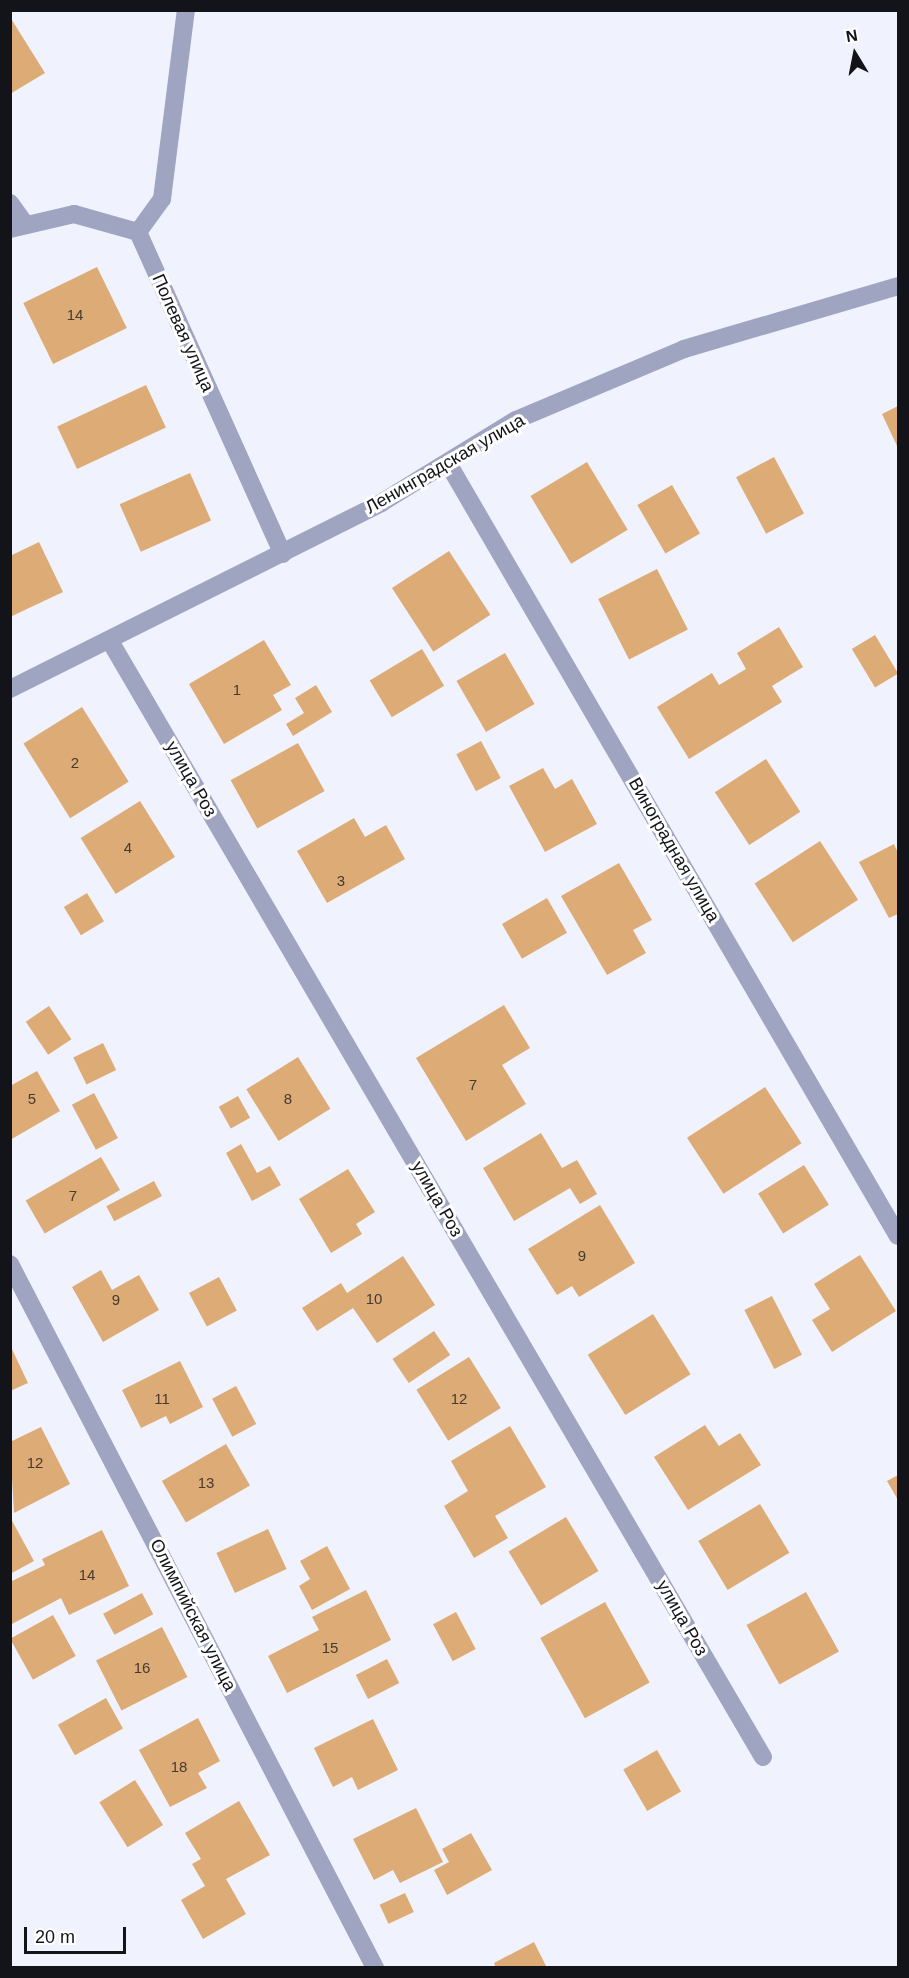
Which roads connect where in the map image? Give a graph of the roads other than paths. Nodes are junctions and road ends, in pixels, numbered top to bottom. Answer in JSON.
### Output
{"nodes":[{"id":1,"x":186,"y":10,"type":"edge"},
{"id":2,"x":10,"y":203,"type":"edge"},
{"id":3,"x":17,"y":226,"type":"edge"},
{"id":4,"x":138,"y":232,"type":"junction"},
{"id":5,"x":898,"y":286,"type":"edge"},
{"id":6,"x":449,"y":465,"type":"junction"},
{"id":7,"x":283,"y":554,"type":"junction"},
{"id":8,"x":110,"y":641,"type":"junction"},
{"id":9,"x":10,"y":689,"type":"edge"},
{"id":10,"x":898,"y":1236,"type":"edge"},
{"id":11,"x":10,"y":1264,"type":"edge"},
{"id":12,"x":763,"y":1757,"type":"dead end"},
{"id":13,"x":375,"y":1968,"type":"edge"}],
"edges":[{"from":1,"to":4,"type":"street"},
{"from":2,"to":3,"type":"street"},
{"from":3,"to":4,"type":"street"},
{"from":4,"to":7,"type":"street","name":"Полевая улица"},
{"from":5,"to":6,"type":"street","name":"Ленинградская улица"},
{"from":6,"to":7,"type":"street","name":"Ленинградская улица"},
{"from":6,"to":10,"type":"street","name":"Виноградная улица"},
{"from":7,"to":8,"type":"street","name":"Ленинградская улица"},
{"from":8,"to":9,"type":"street","name":"Ленинградская улица"},
{"from":8,"to":12,"type":"street","name":"улица Роз"},
{"from":11,"to":13,"type":"street","name":"Олимпийская улица"}]}
